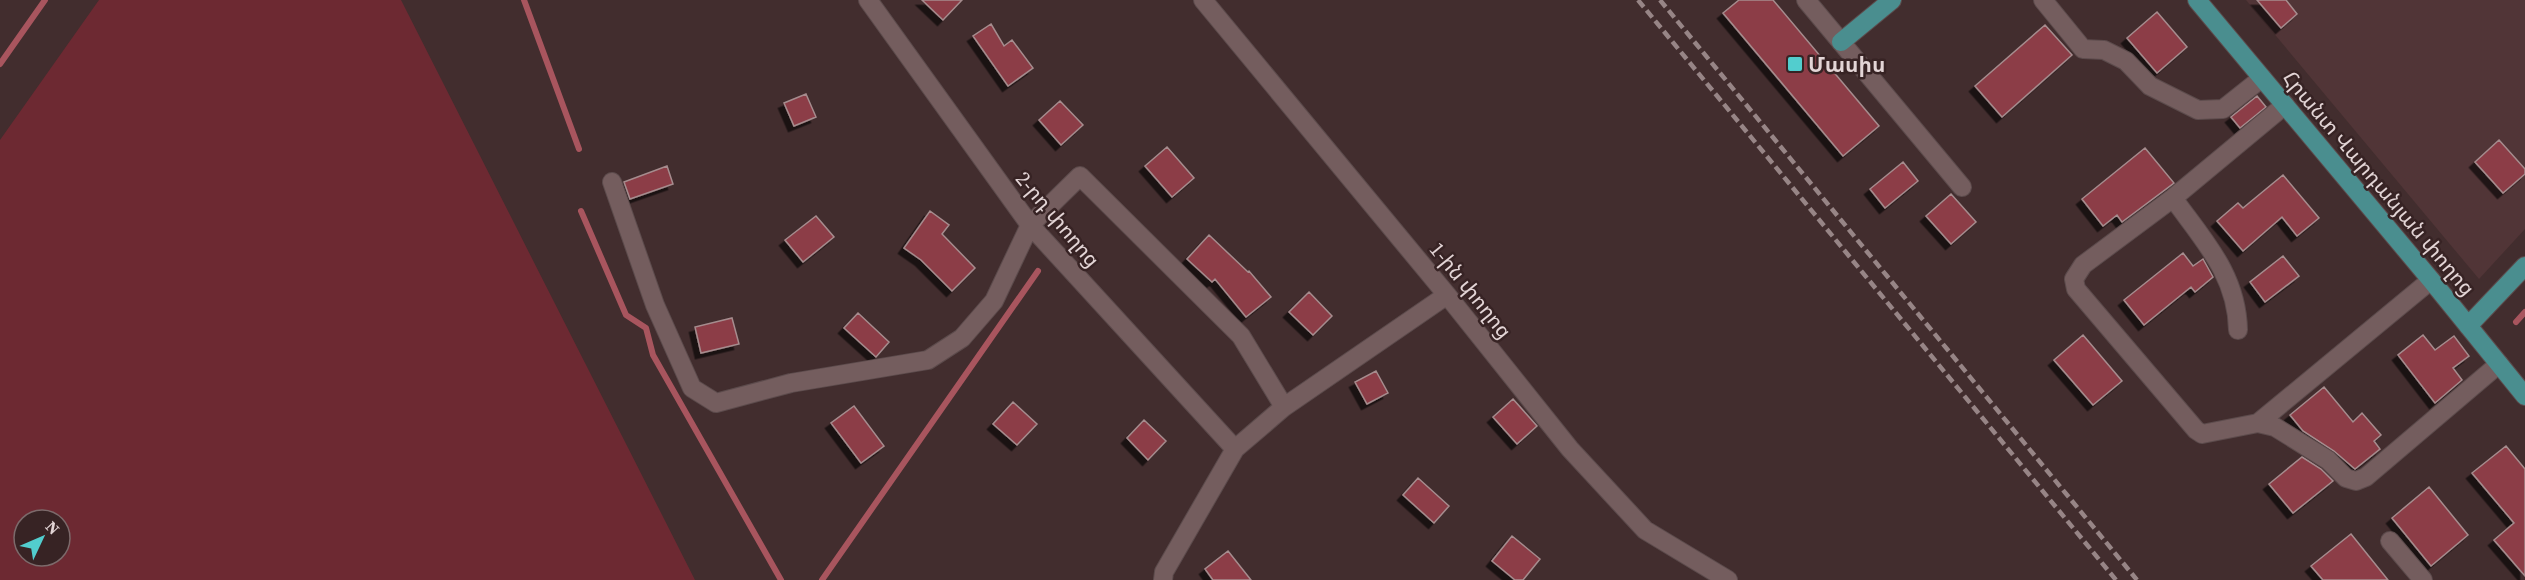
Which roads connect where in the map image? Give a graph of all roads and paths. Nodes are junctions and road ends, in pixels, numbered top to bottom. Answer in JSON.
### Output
{"nodes":[{"id":1,"x":868,"y":0,"type":"edge"},
{"id":2,"x":1203,"y":0,"type":"edge"},
{"id":3,"x":1806,"y":0,"type":"edge"},
{"id":4,"x":2043,"y":0,"type":"edge"},
{"id":5,"x":2197,"y":0,"type":"edge"},
{"id":6,"x":1890,"y":1,"type":"edge"},
{"id":7,"x":1841,"y":42,"type":"junction"},
{"id":8,"x":2262,"y":78,"type":"junction"},
{"id":9,"x":2285,"y":105,"type":"junction"},
{"id":10,"x":612,"y":182,"type":"dead end"},
{"id":11,"x":1962,"y":187,"type":"dead end"},
{"id":12,"x":2173,"y":198,"type":"junction"},
{"id":13,"x":1030,"y":225,"type":"junction"},
{"id":14,"x":2525,"y":266,"type":"edge"},
{"id":15,"x":2431,"y":280,"type":"junction"},
{"id":16,"x":1447,"y":295,"type":"junction"},
{"id":17,"x":2468,"y":326,"type":"junction"},
{"id":18,"x":2238,"y":330,"type":"dead end"},
{"id":19,"x":2499,"y":364,"type":"junction"},
{"id":20,"x":2525,"y":396,"type":"edge"},
{"id":21,"x":1284,"y":407,"type":"junction"},
{"id":22,"x":2258,"y":423,"type":"junction"},
{"id":23,"x":1235,"y":449,"type":"junction"},
{"id":24,"x":2391,"y":541,"type":"dead end"},
{"id":25,"x":1163,"y":580,"type":"edge"},
{"id":26,"x":1728,"y":580,"type":"edge"},
{"id":27,"x":2423,"y":580,"type":"edge"}],
"edges":[{"from":1,"to":13,"type":"street","name":"2-րդ փողոց"},
{"from":2,"to":16,"type":"street","name":"1-ին փողոց"},
{"from":3,"to":7,"type":"street"},
{"from":4,"to":8,"type":"street"},
{"from":5,"to":8,"type":"main road","name":"Հրանտ Վարդանյան փողոց"},
{"from":6,"to":7,"type":"main road"},
{"from":7,"to":11,"type":"street"},
{"from":8,"to":9,"type":"main road","name":"Հրանտ Վարդանյան փողոց"},
{"from":9,"to":12,"type":"street"},
{"from":9,"to":15,"type":"main road","name":"Հրանտ Վարդանյան փողոց"},
{"from":10,"to":13,"type":"street"},
{"from":12,"to":18,"type":"street"},
{"from":12,"to":22,"type":"street"},
{"from":13,"to":21,"type":"street"},
{"from":13,"to":23,"type":"street","name":"2-րդ փողոց"},
{"from":14,"to":17,"type":"main road"},
{"from":15,"to":17,"type":"main road","name":"Հրանտ Վարդանյան փողոց"},
{"from":15,"to":22,"type":"street"},
{"from":16,"to":21,"type":"street"},
{"from":16,"to":26,"type":"street","name":"1-ին փողոց"},
{"from":17,"to":19,"type":"main road","name":"Հրանտ Վարդանյան փողոց"},
{"from":19,"to":20,"type":"main road","name":"Հրանտ Վարդանյան փողոց"},
{"from":19,"to":22,"type":"street"},
{"from":21,"to":23,"type":"street"},
{"from":23,"to":25,"type":"street"},
{"from":24,"to":27,"type":"street"}]}
